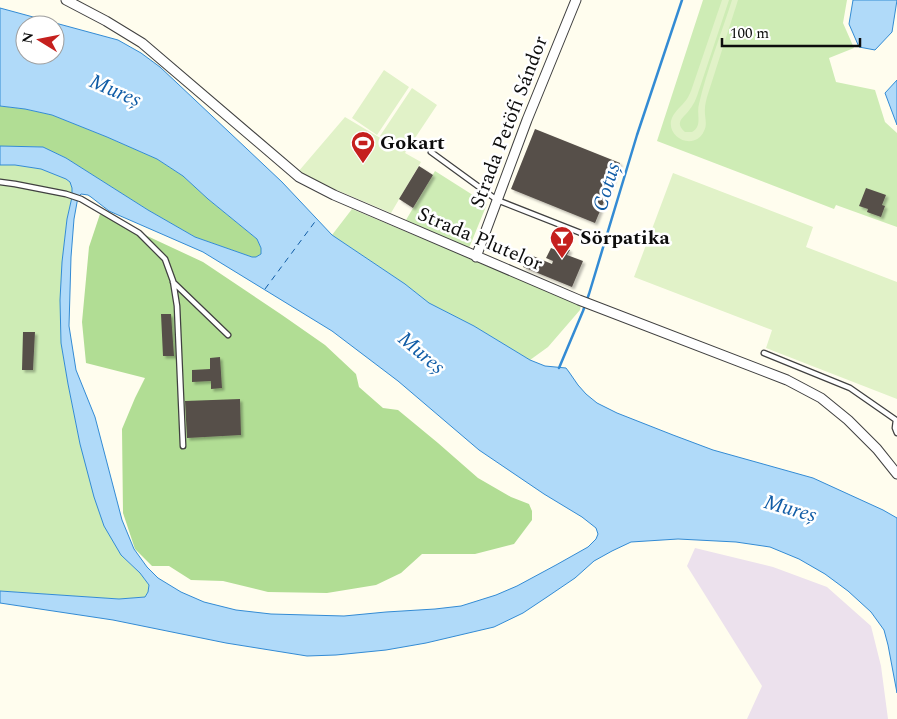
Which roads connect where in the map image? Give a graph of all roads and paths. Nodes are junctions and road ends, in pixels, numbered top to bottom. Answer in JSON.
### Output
{"nodes":[{"id":1,"x":66,"y":0,"type":"edge"},
{"id":2,"x":576,"y":0,"type":"edge"},
{"id":3,"x":431,"y":152,"type":"dead end"},
{"id":4,"x":0,"y":182,"type":"edge"},
{"id":5,"x":497,"y":200,"type":"junction"},
{"id":6,"x":586,"y":235,"type":"dead end"},
{"id":7,"x":476,"y":257,"type":"junction"},
{"id":8,"x":173,"y":281,"type":"junction"},
{"id":9,"x":228,"y":335,"type":"dead end"},
{"id":10,"x":764,"y":353,"type":"dead end"},
{"id":11,"x":897,"y":433,"type":"edge"},
{"id":12,"x":183,"y":446,"type":"dead end"},
{"id":13,"x":897,"y":474,"type":"edge"}],
"edges":[{"from":1,"to":7,"type":"street","name":"Strada Plutelor"},
{"from":2,"to":5,"type":"street","name":"Strada Petöfi Sándor"},
{"from":3,"to":5,"type":"lane"},
{"from":4,"to":8,"type":"lane"},
{"from":5,"to":6,"type":"lane"},
{"from":5,"to":7,"type":"street","name":"Strada Petöfi Sándor"},
{"from":7,"to":13,"type":"street","name":"Strada Plutelor"},
{"from":8,"to":9,"type":"lane"},
{"from":8,"to":12,"type":"lane"},
{"from":10,"to":11,"type":"lane"}]}
